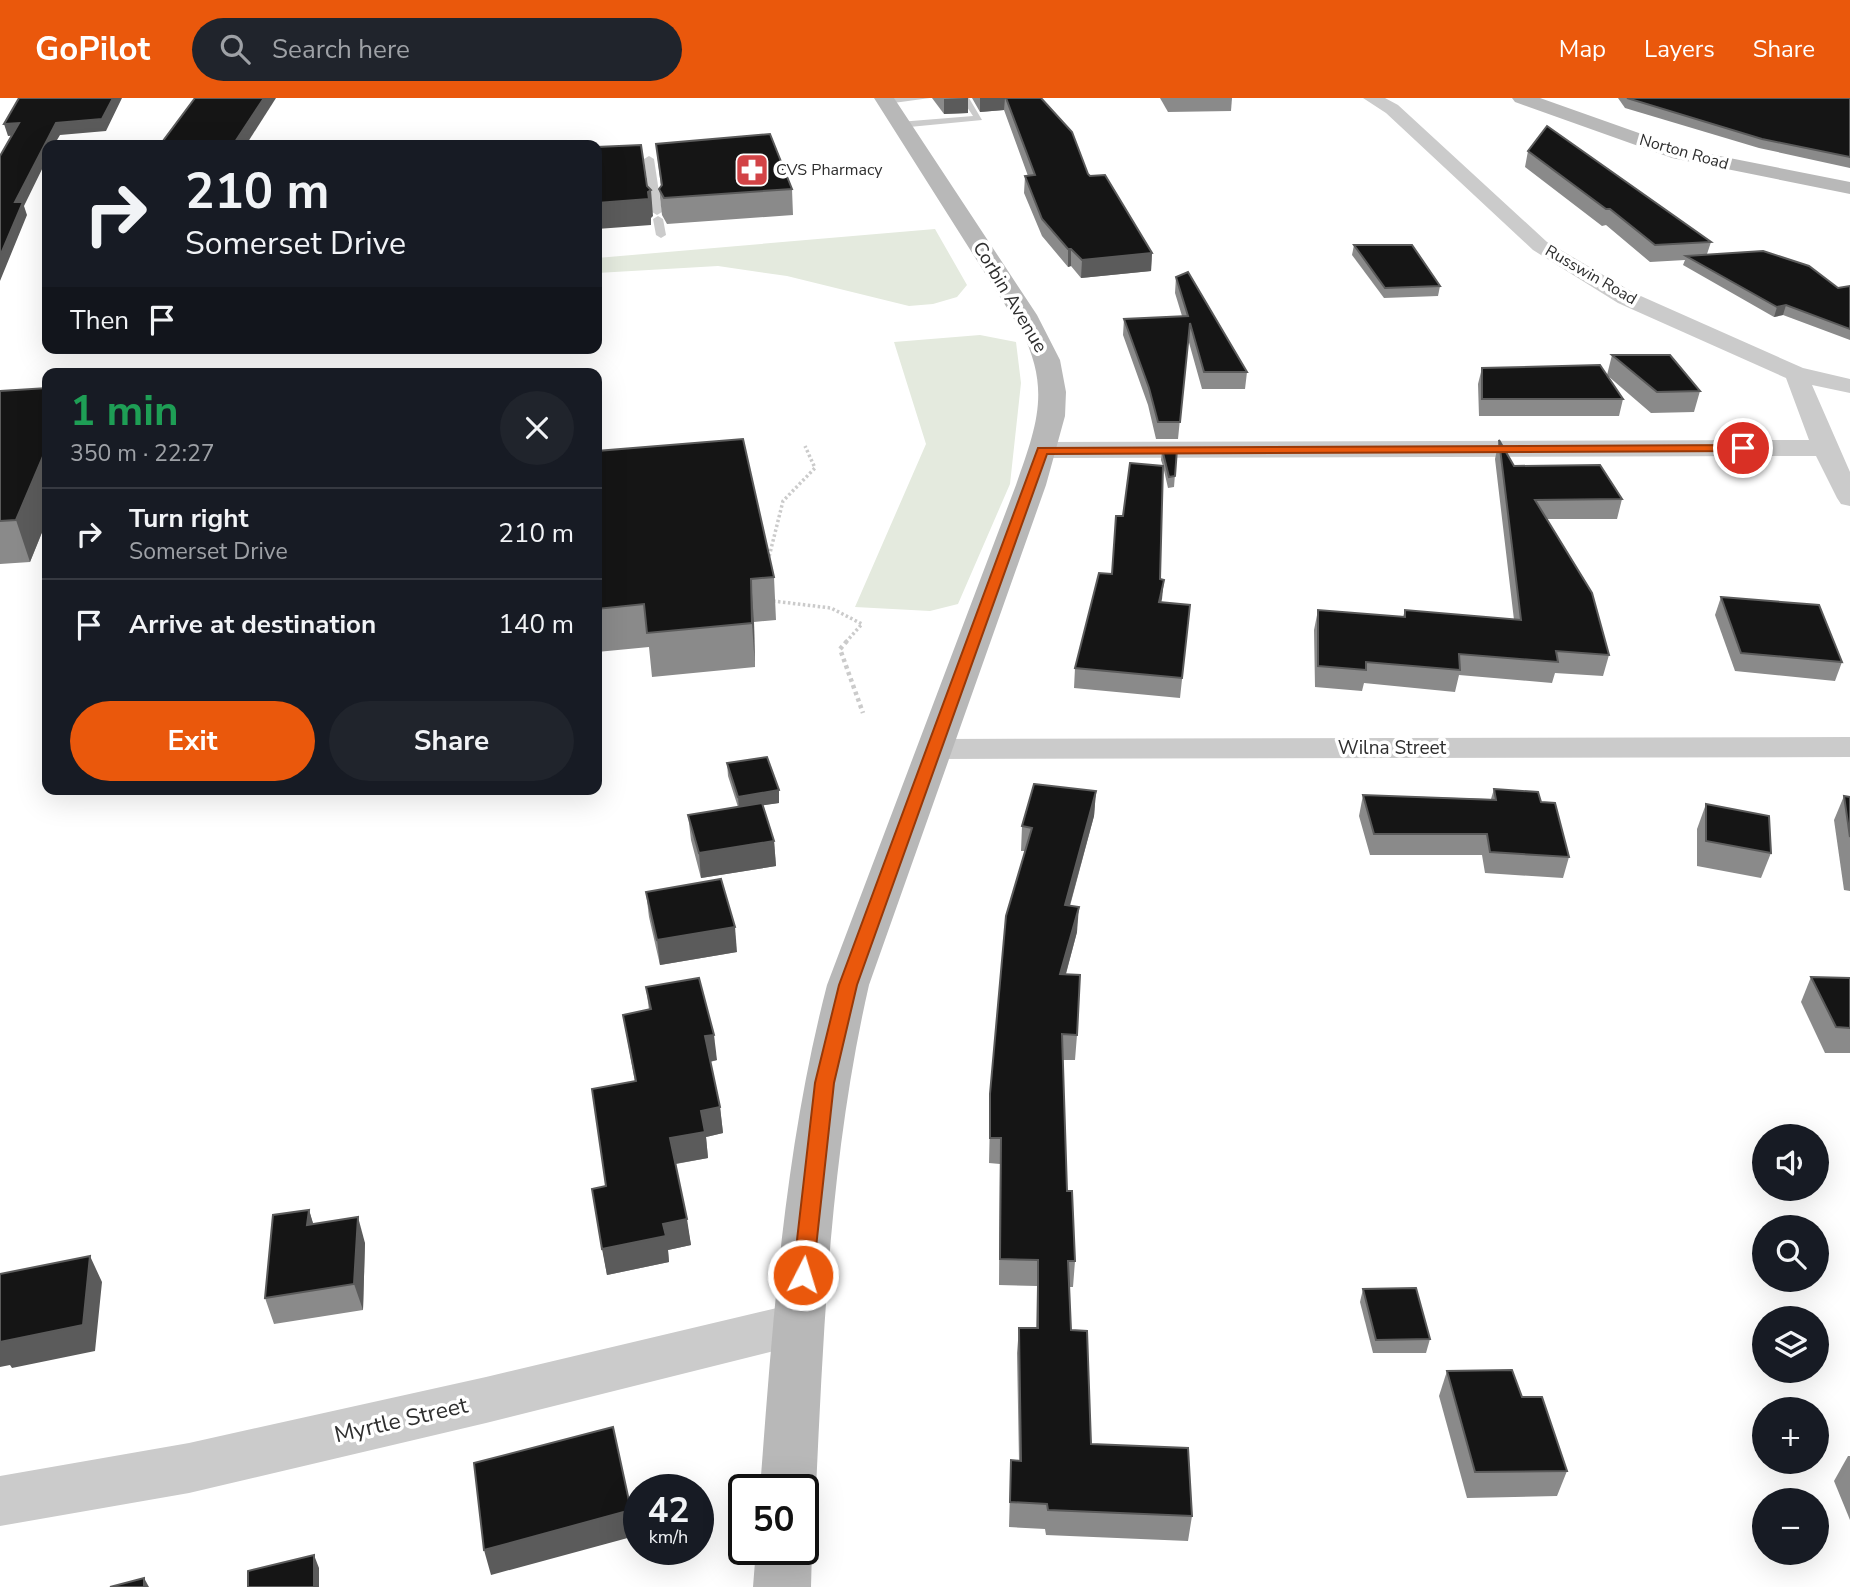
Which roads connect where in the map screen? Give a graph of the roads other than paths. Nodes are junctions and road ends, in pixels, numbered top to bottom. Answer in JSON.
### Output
{"nodes":[{"id":1,"x":965,"y":98,"type":"edge"},
{"id":2,"x":1372,"y":98,"type":"edge"},
{"id":3,"x":1522,"y":98,"type":"edge"},
{"id":4,"x":932,"y":107,"type":"edge"},
{"id":5,"x":890,"y":108,"type":"edge"},
{"id":6,"x":649,"y":159,"type":"dead end"},
{"id":7,"x":1850,"y":188,"type":"edge"},
{"id":8,"x":661,"y":235,"type":"dead end"},
{"id":9,"x":1796,"y":374,"type":"junction"},
{"id":10,"x":1850,"y":386,"type":"edge"},
{"id":11,"x":1825,"y":448,"type":"junction"},
{"id":12,"x":1042,"y":450,"type":"junction"},
{"id":13,"x":1850,"y":498,"type":"edge"},
{"id":14,"x":1850,"y":747,"type":"edge"},
{"id":15,"x":934,"y":749,"type":"junction"},
{"id":16,"x":798,"y":1324,"type":"junction"},
{"id":17,"x":789,"y":1474,"type":"edge"},
{"id":18,"x":0,"y":1500,"type":"edge"},
{"id":19,"x":783,"y":1565,"type":"edge"},
{"id":20,"x":782,"y":1587,"type":"edge"}],
"edges":[{"from":1,"to":4,"type":"lane"},
{"from":2,"to":9,"type":"street","name":"Russwin Road"},
{"from":3,"to":7,"type":"main road","name":"Norton Road"},
{"from":4,"to":5,"type":"lane"},
{"from":4,"to":5,"type":"lane"},
{"from":5,"to":12,"type":"main road","name":"Corbin Avenue"},
{"from":6,"to":8,"type":"lane"},
{"from":9,"to":10,"type":"street","name":"Russwin Road"},
{"from":9,"to":11,"type":"street"},
{"from":11,"to":12,"type":"street"},
{"from":11,"to":13,"type":"street"},
{"from":12,"to":15,"type":"main road","name":"Corbin Avenue"},
{"from":14,"to":15,"type":"street","name":"Wilna Street"},
{"from":15,"to":16,"type":"main road","name":"Corbin Avenue"},
{"from":16,"to":17,"type":"main road","name":"Corbin Avenue"},
{"from":16,"to":18,"type":"street","name":"Myrtle Street"},
{"from":19,"to":20,"type":"main road"}]}
